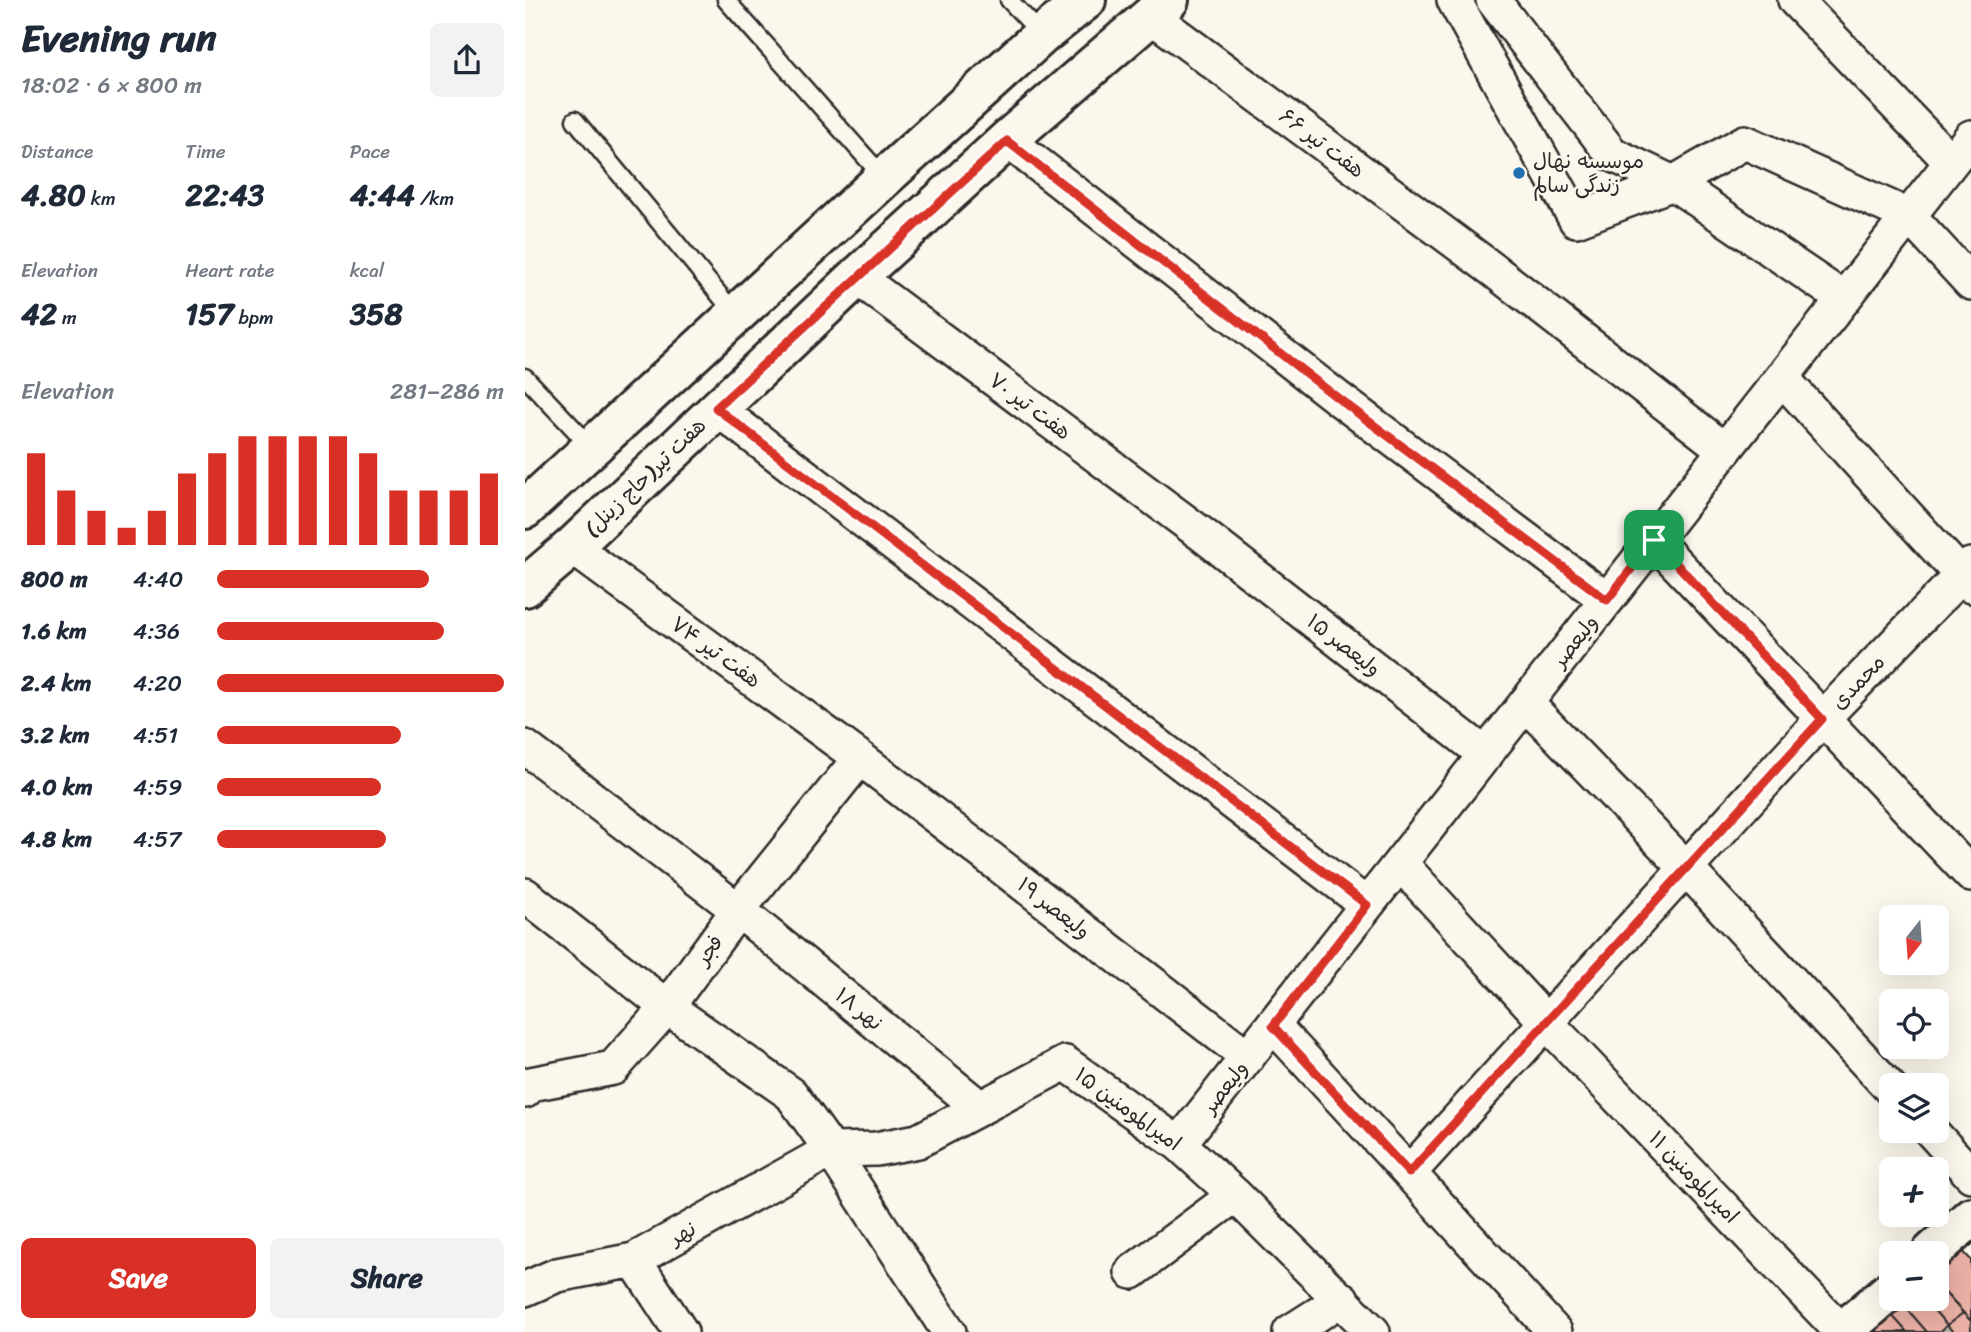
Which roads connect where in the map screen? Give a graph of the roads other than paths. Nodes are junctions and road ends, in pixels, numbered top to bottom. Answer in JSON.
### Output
{"nodes":[{"id":1,"x":726,"y":0,"type":"edge"},
{"id":2,"x":1009,"y":0,"type":"edge"},
{"id":3,"x":1086,"y":0,"type":"edge"},
{"id":4,"x":1454,"y":0,"type":"edge"},
{"id":5,"x":1493,"y":0,"type":"edge"},
{"id":6,"x":1795,"y":0,"type":"edge"},
{"id":7,"x":1160,"y":8,"type":"edge"},
{"id":8,"x":1042,"y":35,"type":"junction"},
{"id":9,"x":575,"y":120,"type":"dead end"},
{"id":10,"x":1007,"y":141,"type":"junction"},
{"id":11,"x":1961,"y":150,"type":"edge"},
{"id":12,"x":884,"y":178,"type":"junction"},
{"id":13,"x":1673,"y":183,"type":"junction"},
{"id":14,"x":1909,"y":216,"type":"junction"},
{"id":15,"x":857,"y":277,"type":"junction"},
{"id":16,"x":1971,"y":283,"type":"edge"},
{"id":17,"x":1844,"y":299,"type":"junction"},
{"id":18,"x":736,"y":316,"type":"junction"},
{"id":19,"x":525,"y":377,"type":"edge"},
{"id":20,"x":1781,"y":378,"type":"junction"},
{"id":21,"x":716,"y":408,"type":"junction"},
{"id":22,"x":592,"y":448,"type":"junction"},
{"id":23,"x":1725,"y":450,"type":"junction"},
{"id":24,"x":525,"y":509,"type":"edge"},
{"id":25,"x":1203,"y":535,"type":"joint"},
{"id":26,"x":1654,"y":540,"type":"junction"},
{"id":27,"x":572,"y":547,"type":"junction"},
{"id":28,"x":1968,"y":576,"type":"edge"},
{"id":29,"x":525,"y":587,"type":"edge"},
{"id":30,"x":1607,"y":600,"type":"junction"},
{"id":31,"x":1526,"y":703,"type":"junction"},
{"id":32,"x":1822,"y":719,"type":"junction"},
{"id":33,"x":525,"y":747,"type":"edge"},
{"id":34,"x":1486,"y":755,"type":"junction"},
{"id":35,"x":860,"y":758,"type":"junction"},
{"id":36,"x":1400,"y":863,"type":"junction"},
{"id":37,"x":1686,"y":868,"type":"junction"},
{"id":38,"x":1971,"y":875,"type":"edge"},
{"id":39,"x":525,"y":895,"type":"edge"},
{"id":40,"x":1367,"y":905,"type":"junction"},
{"id":41,"x":738,"y":910,"type":"junction"},
{"id":42,"x":667,"y":1007,"type":"junction"},
{"id":43,"x":1546,"y":1022,"type":"junction"},
{"id":44,"x":1273,"y":1026,"type":"junction"},
{"id":45,"x":1248,"y":1057,"type":"junction"},
{"id":46,"x":1879,"y":1076,"type":"edge"},
{"id":47,"x":525,"y":1091,"type":"edge"},
{"id":48,"x":979,"y":1107,"type":"junction"},
{"id":49,"x":1942,"y":1143,"type":"edge"},
{"id":50,"x":1179,"y":1144,"type":"junction"},
{"id":51,"x":831,"y":1150,"type":"junction"},
{"id":52,"x":1409,"y":1173,"type":"junction"},
{"id":53,"x":1971,"y":1175,"type":"edge"},
{"id":54,"x":1235,"y":1195,"type":"junction"},
{"id":55,"x":1971,"y":1217,"type":"edge"},
{"id":56,"x":1944,"y":1241,"type":"edge"},
{"id":57,"x":634,"y":1260,"type":"junction"},
{"id":58,"x":1132,"y":1272,"type":"dead end"},
{"id":59,"x":525,"y":1289,"type":"edge"},
{"id":60,"x":1342,"y":1299,"type":"junction"},
{"id":61,"x":1879,"y":1302,"type":"edge"},
{"id":62,"x":1850,"y":1330,"type":"edge"},
{"id":63,"x":681,"y":1332,"type":"edge"},
{"id":64,"x":950,"y":1332,"type":"edge"},
{"id":65,"x":1290,"y":1332,"type":"edge"},
{"id":66,"x":1373,"y":1332,"type":"edge"},
{"id":67,"x":1555,"y":1332,"type":"edge"}],
"edges":[{"from":1,"to":12,"type":"lane"},
{"from":2,"to":8,"type":"lane"},
{"from":3,"to":8,"type":"main road"},
{"from":4,"to":13,"type":"street"},
{"from":5,"to":13,"type":"street"},
{"from":6,"to":11,"type":"street"},
{"from":7,"to":10,"type":"main road","name":"هفت تیر(حاج زینل)"},
{"from":7,"to":23,"type":"street","name":"هفت تیر ۶۶"},
{"from":8,"to":12,"type":"main road"},
{"from":9,"to":18,"type":"lane"},
{"from":10,"to":15,"type":"main road","name":"هفت تیر(حاج زینل)"},
{"from":10,"to":30,"type":"street"},
{"from":11,"to":14,"type":"street","name":"ولیعصر"},
{"from":12,"to":18,"type":"main road"},
{"from":13,"to":14,"type":"street"},
{"from":13,"to":17,"type":"street"},
{"from":14,"to":16,"type":"street"},
{"from":14,"to":17,"type":"street","name":"ولیعصر"},
{"from":15,"to":21,"type":"main road","name":"هفت تیر(حاج زینل)"},
{"from":15,"to":25,"type":"street","name":"هفت تیر ۷۰"},
{"from":17,"to":20,"type":"street","name":"ولیعصر"},
{"from":18,"to":22,"type":"main road"},
{"from":19,"to":22,"type":"lane"},
{"from":20,"to":23,"type":"street","name":"ولیعصر"},
{"from":20,"to":28,"type":"street"},
{"from":21,"to":27,"type":"main road","name":"هفت تیر(حاج زینل)"},
{"from":21,"to":40,"type":"street"},
{"from":22,"to":24,"type":"main road"},
{"from":23,"to":26,"type":"street","name":"ولیعصر"},
{"from":25,"to":34,"type":"street","name":"ولیعصر ۱۵"},
{"from":26,"to":30,"type":"street","name":"ولیعصر"},
{"from":26,"to":32,"type":"street"},
{"from":27,"to":29,"type":"main road","name":"هفت تیر(حاج زینل)"},
{"from":27,"to":35,"type":"street","name":"هفت تیر ۷۴"},
{"from":28,"to":32,"type":"street","name":"محمدی"},
{"from":30,"to":31,"type":"street","name":"ولیعصر"},
{"from":31,"to":34,"type":"street","name":"ولیعصر"},
{"from":31,"to":37,"type":"street"},
{"from":32,"to":37,"type":"street","name":"محمدی"},
{"from":32,"to":38,"type":"street"},
{"from":33,"to":41,"type":"street","name":"نهر ۱۸"},
{"from":34,"to":36,"type":"street","name":"ولیعصر"},
{"from":35,"to":41,"type":"street","name":"فجر"},
{"from":35,"to":45,"type":"street","name":"ولیعصر ۱۹"},
{"from":36,"to":40,"type":"street","name":"ولیعصر"},
{"from":36,"to":43,"type":"street","name":"امیرالمومنین ۱۱"},
{"from":37,"to":43,"type":"street","name":"محمدی"},
{"from":37,"to":46,"type":"street"},
{"from":39,"to":42,"type":"street"},
{"from":40,"to":44,"type":"street","name":"ولیعصر"},
{"from":41,"to":42,"type":"street","name":"فجر"},
{"from":41,"to":48,"type":"street","name":"نهر ۱۸"},
{"from":42,"to":47,"type":"street","name":"فجر"},
{"from":42,"to":51,"type":"street"},
{"from":43,"to":52,"type":"street","name":"محمدی"},
{"from":43,"to":62,"type":"street","name":"امیرالمومنین ۱۱"},
{"from":44,"to":45,"type":"street","name":"ولیعصر"},
{"from":44,"to":52,"type":"street"},
{"from":45,"to":50,"type":"street","name":"ولیعصر"},
{"from":48,"to":50,"type":"street","name":"امیرالمومنین ۱۵"},
{"from":48,"to":51,"type":"street","name":"امیرالمومنین ۱۵"},
{"from":49,"to":53,"type":"street"},
{"from":50,"to":54,"type":"street","name":"امیرالمومنین ۱۵"},
{"from":51,"to":57,"type":"street","name":"نهر"},
{"from":51,"to":64,"type":"street"},
{"from":52,"to":67,"type":"street"},
{"from":54,"to":58,"type":"street"},
{"from":54,"to":60,"type":"street","name":"امیرالمومنین ۱۵"},
{"from":55,"to":56,"type":"main road"},
{"from":57,"to":59,"type":"street","name":"نهر"},
{"from":57,"to":63,"type":"street"},
{"from":60,"to":65,"type":"street"},
{"from":60,"to":66,"type":"street","name":"امیرالمومنین ۱۵"},
{"from":61,"to":62,"type":"main road"}]}
